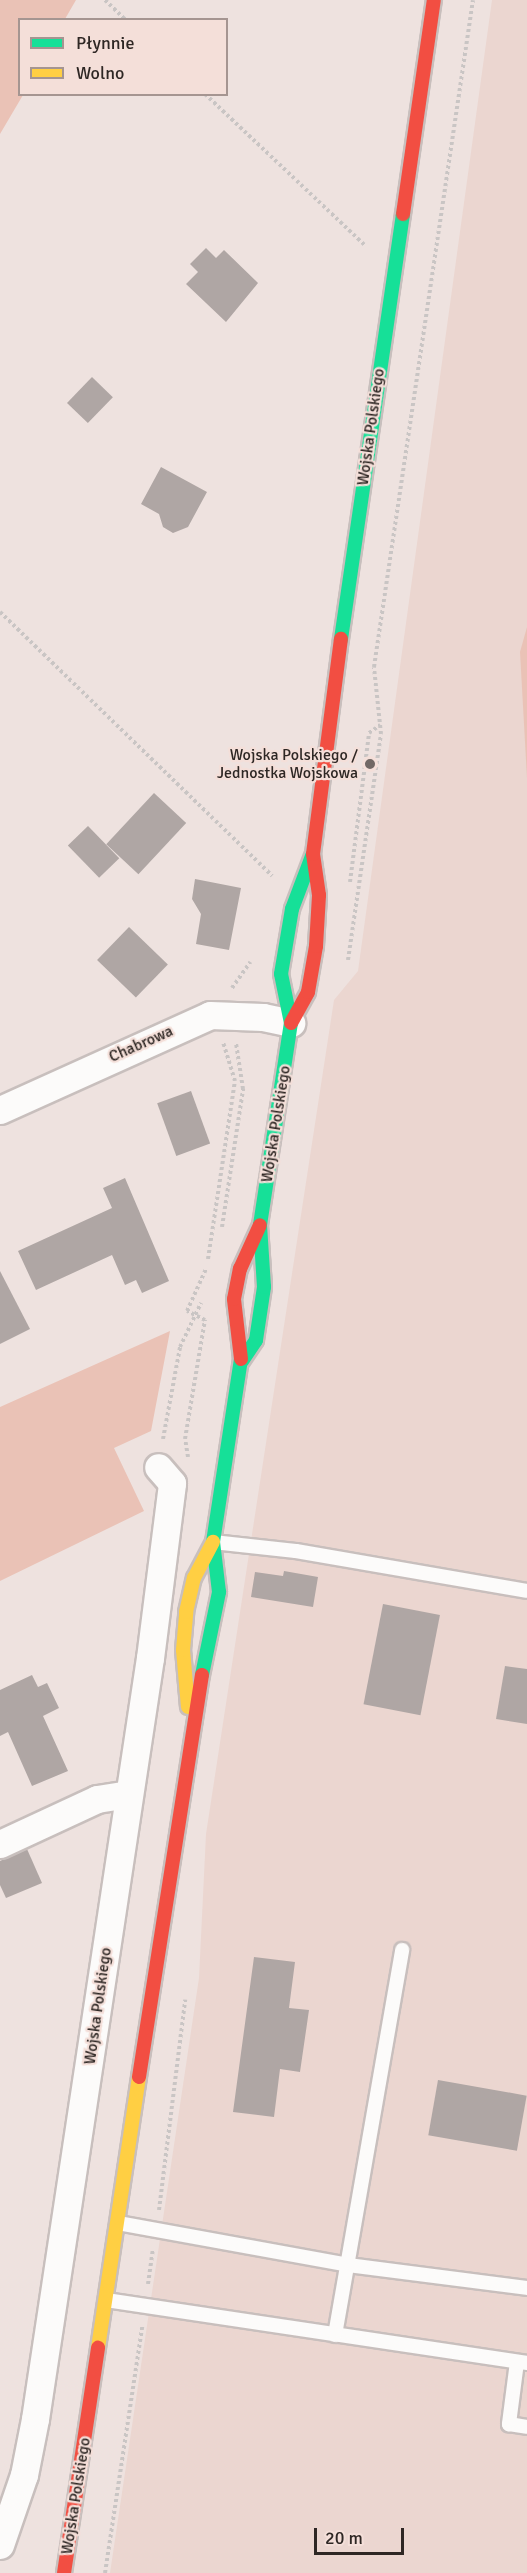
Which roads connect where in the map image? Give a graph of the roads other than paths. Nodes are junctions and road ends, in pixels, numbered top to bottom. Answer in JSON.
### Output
{"nodes":[{"id":1,"x":434,"y":0,"type":"edge"},
{"id":2,"x":313,"y":854,"type":"junction"},
{"id":3,"x":291,"y":1023,"type":"junction"},
{"id":4,"x":0,"y":1110,"type":"edge"},
{"id":5,"x":260,"y":1225,"type":"junction"},
{"id":6,"x":242,"y":1362,"type":"junction"},
{"id":7,"x":158,"y":1467,"type":"dead end"},
{"id":8,"x":213,"y":1542,"type":"junction"},
{"id":9,"x":527,"y":1591,"type":"edge"},
{"id":10,"x":189,"y":1742,"type":"junction"},
{"id":11,"x":129,"y":1794,"type":"junction"},
{"id":12,"x":0,"y":1844,"type":"edge"},
{"id":13,"x":402,"y":1950,"type":"dead end"},
{"id":14,"x":118,"y":2223,"type":"junction"},
{"id":15,"x":348,"y":2265,"type":"junction"},
{"id":16,"x":527,"y":2288,"type":"edge"},
{"id":17,"x":106,"y":2300,"type":"junction"},
{"id":18,"x":336,"y":2335,"type":"junction"},
{"id":19,"x":522,"y":2362,"type":"edge"},
{"id":20,"x":527,"y":2427,"type":"edge"},
{"id":21,"x":0,"y":2546,"type":"edge"},
{"id":22,"x":64,"y":2573,"type":"edge"}],
"edges":[{"from":1,"to":2,"type":"main road","name":"Wojska Polskiego"},
{"from":2,"to":3,"type":"main road","name":"Wojska Polskiego"},
{"from":2,"to":3,"type":"main road","name":"Wojska Polskiego"},
{"from":3,"to":4,"type":"street","name":"Chabrowa"},
{"from":3,"to":5,"type":"main road","name":"Wojska Polskiego"},
{"from":5,"to":6,"type":"main road","name":"Wojska Polskiego"},
{"from":5,"to":6,"type":"main road","name":"Wojska Polskiego"},
{"from":6,"to":8,"type":"main road","name":"Wojska Polskiego"},
{"from":7,"to":11,"type":"street","name":"Wojska Polskiego"},
{"from":8,"to":9,"type":"lane"},
{"from":8,"to":10,"type":"main road","name":"Wojska Polskiego"},
{"from":8,"to":10,"type":"main road","name":"Wojska Polskiego"},
{"from":10,"to":14,"type":"main road","name":"Wojska Polskiego"},
{"from":11,"to":12,"type":"street"},
{"from":11,"to":21,"type":"street","name":"Wojska Polskiego"},
{"from":13,"to":15,"type":"lane"},
{"from":14,"to":15,"type":"lane"},
{"from":14,"to":17,"type":"main road","name":"Wojska Polskiego"},
{"from":15,"to":16,"type":"lane"},
{"from":15,"to":18,"type":"lane"},
{"from":17,"to":18,"type":"lane"},
{"from":17,"to":22,"type":"main road","name":"Wojska Polskiego"},
{"from":18,"to":19,"type":"lane"},
{"from":19,"to":20,"type":"lane"}]}
